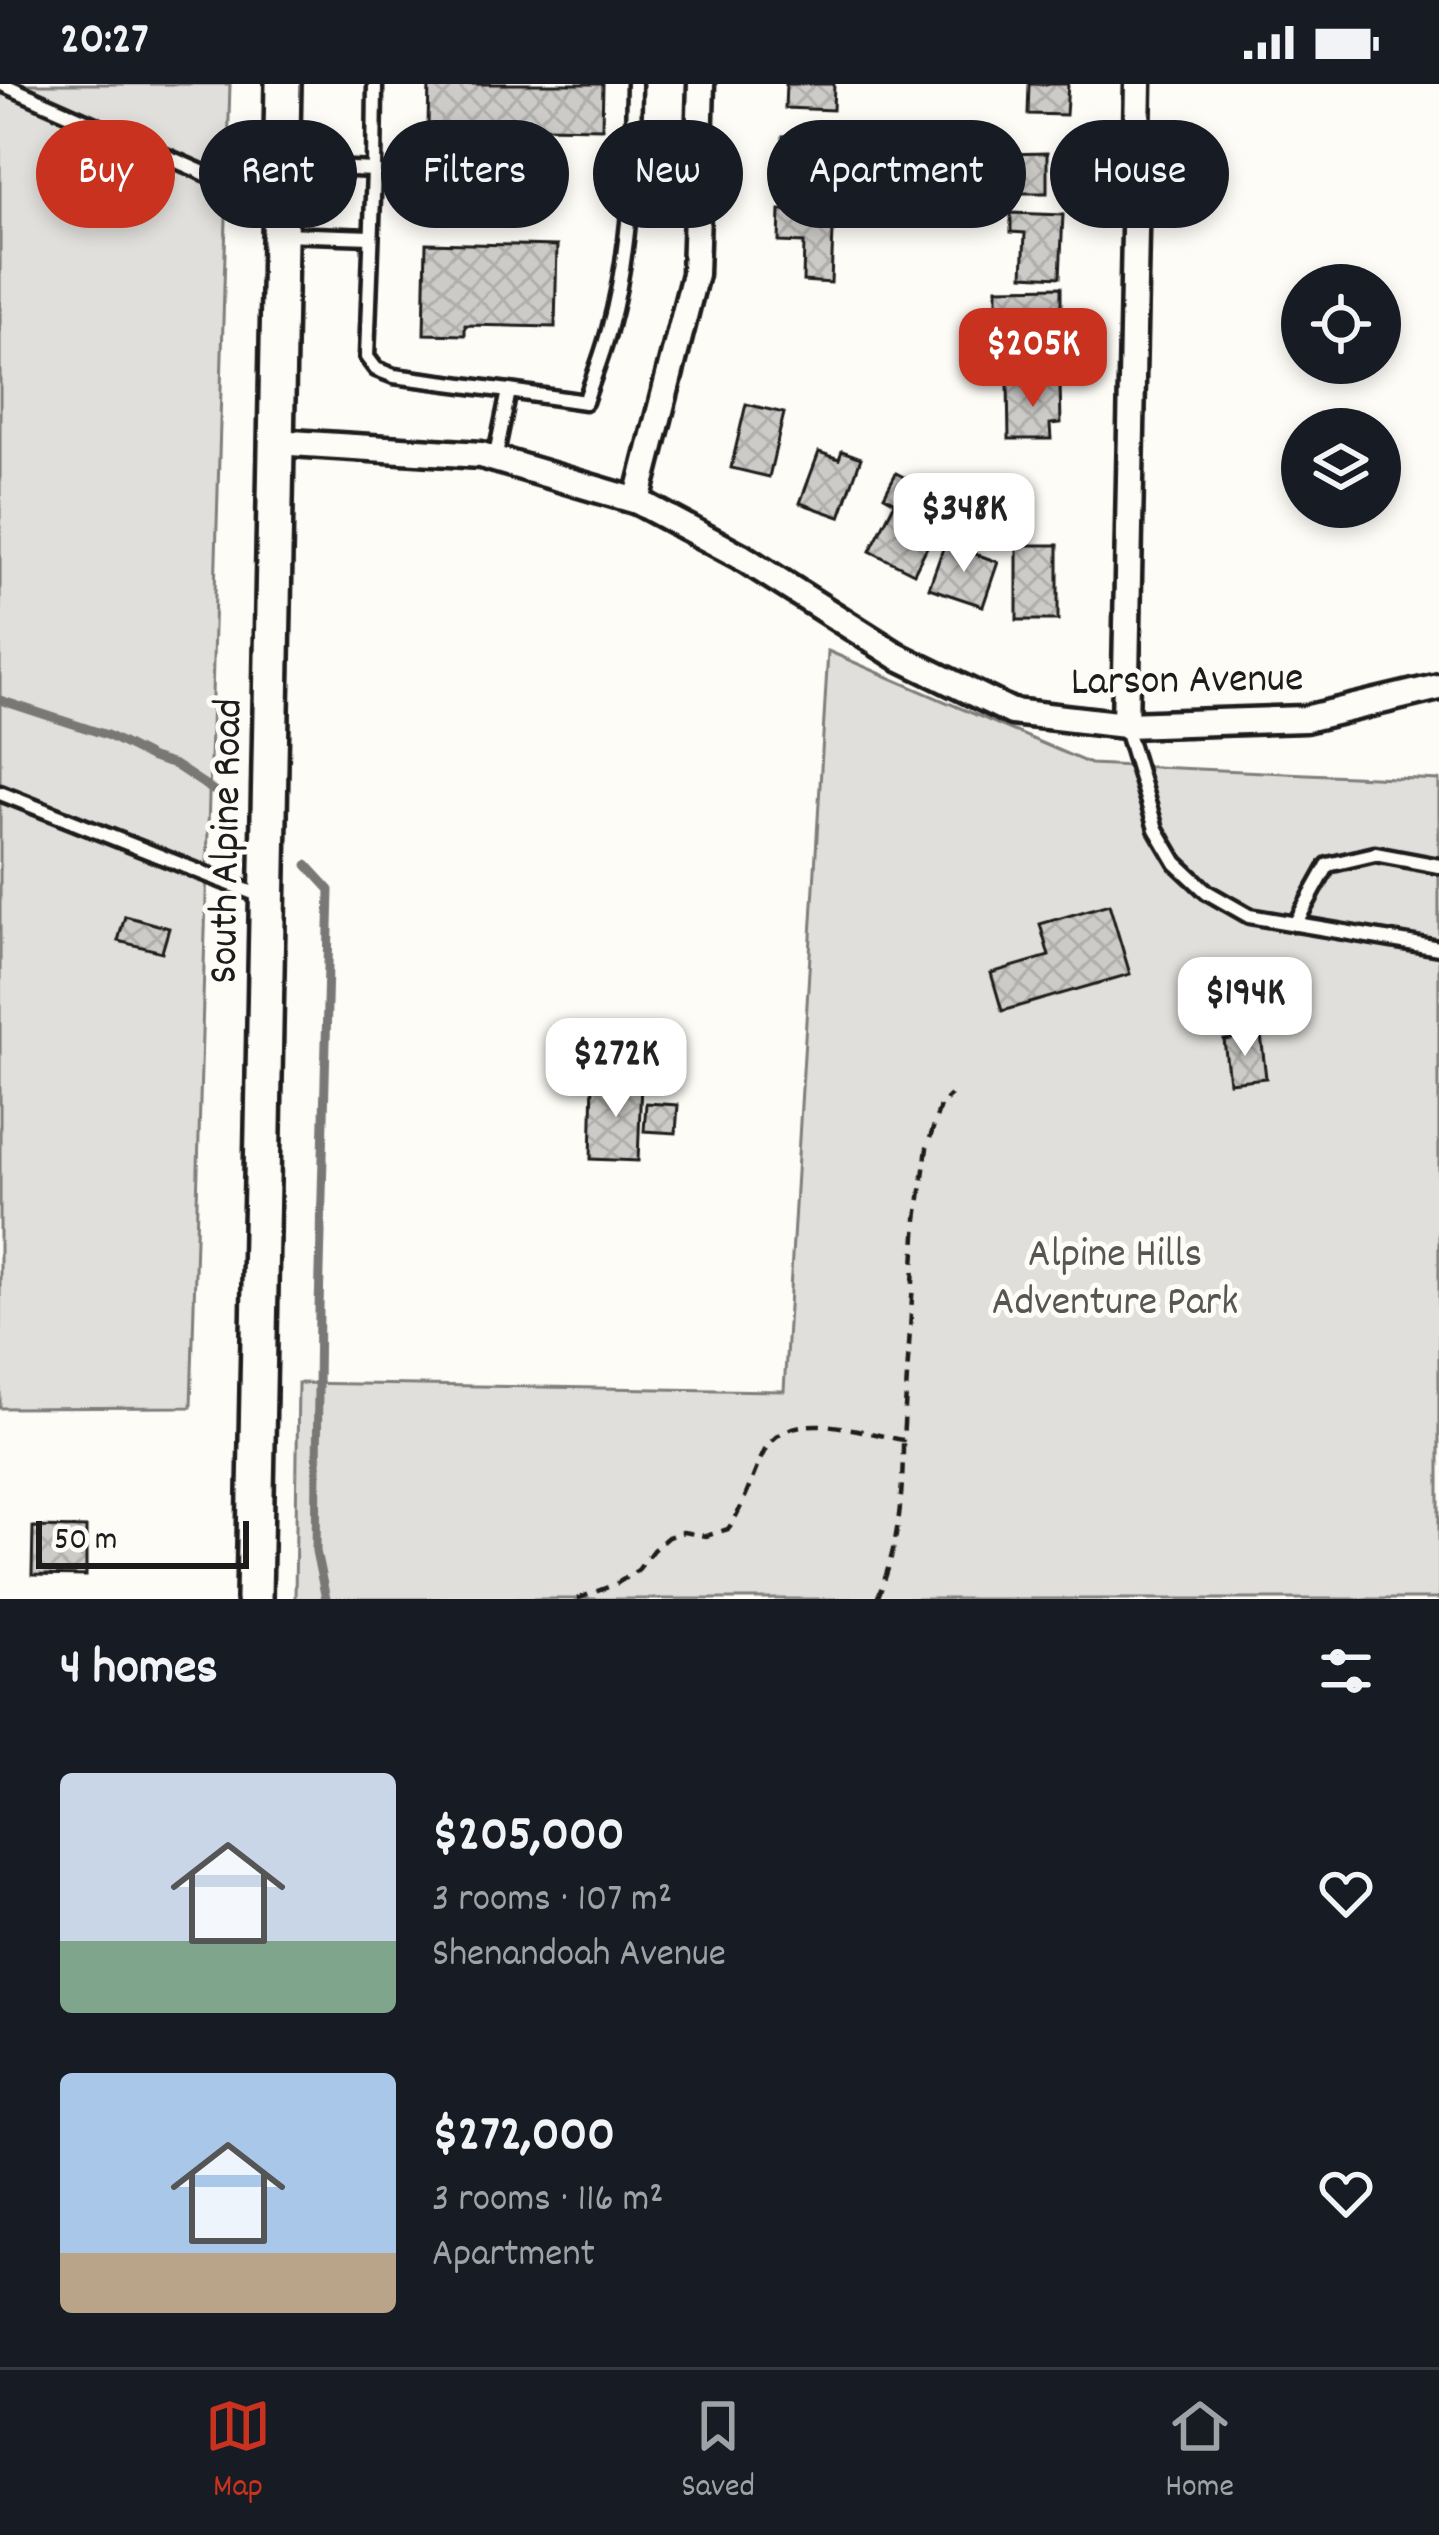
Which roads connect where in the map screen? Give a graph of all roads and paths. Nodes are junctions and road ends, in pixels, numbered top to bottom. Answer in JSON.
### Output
{"nodes":[{"id":1,"x":2,"y":84,"type":"edge"},
{"id":2,"x":283,"y":84,"type":"edge"},
{"id":3,"x":375,"y":84,"type":"edge"},
{"id":4,"x":634,"y":84,"type":"edge"},
{"id":5,"x":701,"y":84,"type":"edge"},
{"id":6,"x":1138,"y":84,"type":"edge"},
{"id":7,"x":282,"y":120,"type":"edge"},
{"id":8,"x":357,"y":169,"type":"edge"},
{"id":9,"x":374,"y":170,"type":"junction"},
{"id":10,"x":199,"y":181,"type":"edge"},
{"id":11,"x":280,"y":228,"type":"edge"},
{"id":12,"x":320,"y":228,"type":"edge"},
{"id":13,"x":371,"y":237,"type":"junction"},
{"id":14,"x":509,"y":391,"type":"junction"},
{"id":15,"x":275,"y":442,"type":"junction"},
{"id":16,"x":495,"y":459,"type":"junction"},
{"id":17,"x":637,"y":501,"type":"junction"},
{"id":18,"x":1439,"y":687,"type":"edge"},
{"id":19,"x":1125,"y":725,"type":"junction"},
{"id":20,"x":0,"y":793,"type":"edge"},
{"id":21,"x":1439,"y":866,"type":"edge"},
{"id":22,"x":266,"y":898,"type":"junction"},
{"id":23,"x":1295,"y":924,"type":"junction"},
{"id":24,"x":1439,"y":948,"type":"edge"},
{"id":25,"x":950,"y":1094,"type":"dead end"},
{"id":26,"x":903,"y":1440,"type":"junction"},
{"id":27,"x":254,"y":1599,"type":"edge"},
{"id":28,"x":577,"y":1599,"type":"edge"},
{"id":29,"x":877,"y":1599,"type":"edge"}],
"edges":[{"from":1,"to":10,"type":"lane"},
{"from":2,"to":7,"type":"main road","name":"South Alpine Road"},
{"from":3,"to":9,"type":"lane"},
{"from":4,"to":14,"type":"lane"},
{"from":5,"to":17,"type":"street"},
{"from":6,"to":19,"type":"street"},
{"from":8,"to":9,"type":"lane"},
{"from":9,"to":13,"type":"lane"},
{"from":11,"to":15,"type":"main road","name":"South Alpine Road"},
{"from":12,"to":13,"type":"lane"},
{"from":13,"to":14,"type":"lane"},
{"from":14,"to":16,"type":"lane"},
{"from":15,"to":16,"type":"street","name":"Larson Avenue"},
{"from":15,"to":22,"type":"main road","name":"South Alpine Road"},
{"from":16,"to":17,"type":"street","name":"Larson Avenue"},
{"from":17,"to":19,"type":"street","name":"Larson Avenue"},
{"from":18,"to":19,"type":"street","name":"Larson Avenue"},
{"from":19,"to":23,"type":"lane"},
{"from":20,"to":22,"type":"lane"},
{"from":21,"to":23,"type":"lane"},
{"from":22,"to":27,"type":"main road","name":"South Alpine Road"},
{"from":23,"to":24,"type":"lane"},
{"from":25,"to":26,"type":"path"},
{"from":26,"to":28,"type":"path"},
{"from":26,"to":29,"type":"path"}]}
